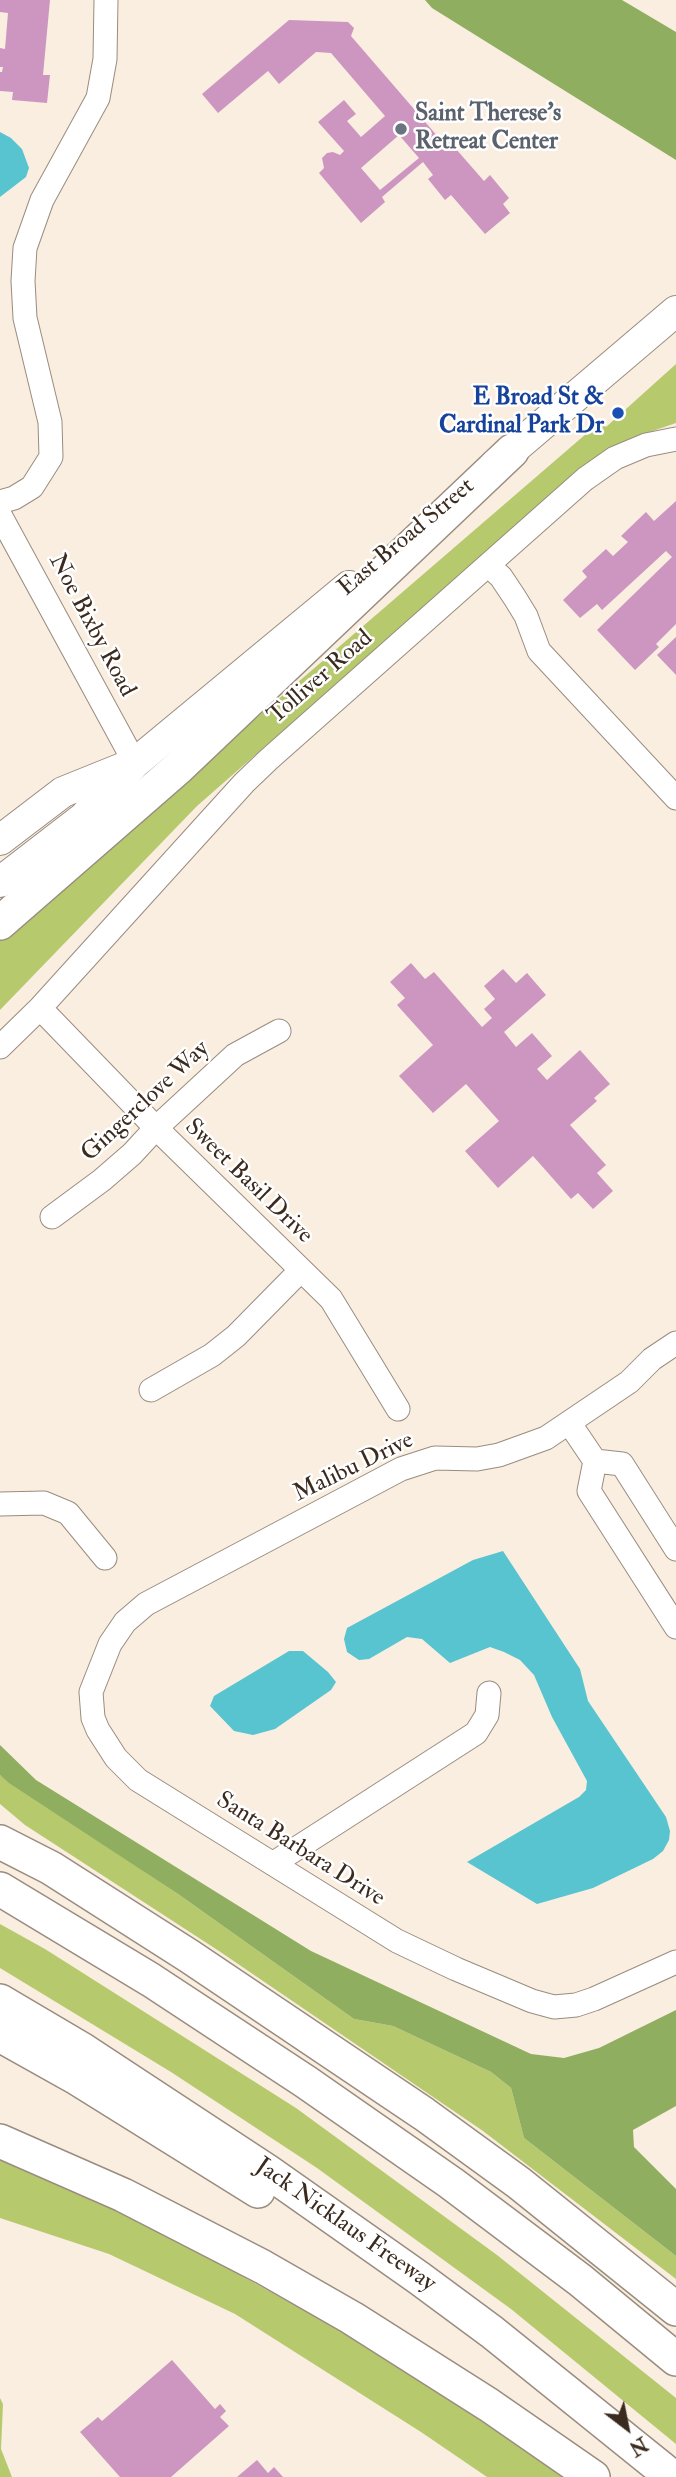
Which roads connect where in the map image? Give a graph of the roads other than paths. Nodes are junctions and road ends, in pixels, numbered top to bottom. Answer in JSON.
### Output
{"nodes":[{"id":1,"x":106,"y":0,"type":"edge"},
{"id":2,"x":676,"y":311,"type":"edge"},
{"id":3,"x":676,"y":439,"type":"edge"},
{"id":4,"x":512,"y":451,"type":"junction"},
{"id":5,"x":0,"y":502,"type":"edge"},
{"id":6,"x":0,"y":515,"type":"edge"},
{"id":7,"x":488,"y":565,"type":"junction"},
{"id":8,"x":135,"y":763,"type":"junction"},
{"id":9,"x":676,"y":798,"type":"edge"},
{"id":10,"x":0,"y":840,"type":"edge"},
{"id":11,"x":0,"y":882,"type":"edge"},
{"id":12,"x":0,"y":923,"type":"edge"},
{"id":13,"x":40,"y":1008,"type":"junction"},
{"id":14,"x":279,"y":1031,"type":"dead end"},
{"id":15,"x":0,"y":1047,"type":"edge"},
{"id":16,"x":156,"y":1128,"type":"junction"},
{"id":17,"x":52,"y":1217,"type":"dead end"},
{"id":18,"x":300,"y":1270,"type":"junction"},
{"id":19,"x":676,"y":1343,"type":"edge"},
{"id":20,"x":150,"y":1390,"type":"dead end"},
{"id":21,"x":398,"y":1409,"type":"dead end"},
{"id":22,"x":570,"y":1424,"type":"junction"},
{"id":23,"x":595,"y":1461,"type":"junction"},
{"id":24,"x":0,"y":1504,"type":"edge"},
{"id":25,"x":676,"y":1549,"type":"edge"},
{"id":26,"x":105,"y":1558,"type":"dead end"},
{"id":27,"x":676,"y":1627,"type":"edge"},
{"id":28,"x":91,"y":1692,"type":"joint"},
{"id":29,"x":489,"y":1693,"type":"dead end"},
{"id":30,"x":0,"y":1819,"type":"edge"},
{"id":31,"x":0,"y":1842,"type":"edge"},
{"id":32,"x":274,"y":1863,"type":"junction"},
{"id":33,"x":0,"y":1889,"type":"edge"},
{"id":34,"x":86,"y":1890,"type":"junction"},
{"id":35,"x":676,"y":1962,"type":"edge"},
{"id":36,"x":0,"y":2001,"type":"edge"},
{"id":37,"x":0,"y":2035,"type":"edge"},
{"id":38,"x":0,"y":2141,"type":"edge"},
{"id":39,"x":419,"y":2278,"type":"junction"},
{"id":40,"x":676,"y":2309,"type":"edge"},
{"id":41,"x":676,"y":2359,"type":"edge"},
{"id":42,"x":593,"y":2477,"type":"edge"},
{"id":43,"x":672,"y":2477,"type":"edge"}],
"edges":[{"from":1,"to":5,"type":"street"},
{"from":2,"to":4,"type":"main road","name":"East Broad Street"},
{"from":3,"to":7,"type":"street","name":"Tolliver Road"},
{"from":4,"to":8,"type":"main road","name":"East Broad Street"},
{"from":4,"to":12,"type":"highway"},
{"from":6,"to":8,"type":"street","name":"Noe Bixby Road"},
{"from":7,"to":9,"type":"street"},
{"from":7,"to":13,"type":"street","name":"Tolliver Road"},
{"from":8,"to":10,"type":"main road","name":"East Broad Street"},
{"from":8,"to":11,"type":"main road","name":"East Broad Street"},
{"from":13,"to":15,"type":"street","name":"Tolliver Road"},
{"from":13,"to":16,"type":"street","name":"Sweet Basil Drive"},
{"from":14,"to":16,"type":"street","name":"Gingerclove Way"},
{"from":16,"to":17,"type":"street","name":"Gingerclove Way"},
{"from":16,"to":18,"type":"street","name":"Sweet Basil Drive"},
{"from":18,"to":20,"type":"street"},
{"from":18,"to":21,"type":"street","name":"Sweet Basil Drive"},
{"from":19,"to":22,"type":"street","name":"Malibu Drive"},
{"from":22,"to":23,"type":"street"},
{"from":22,"to":28,"type":"street","name":"Malibu Drive"},
{"from":23,"to":25,"type":"street"},
{"from":23,"to":27,"type":"street"},
{"from":24,"to":26,"type":"street"},
{"from":28,"to":32,"type":"street","name":"Santa Barbara Drive"},
{"from":29,"to":32,"type":"street"},
{"from":30,"to":34,"type":"highway"},
{"from":31,"to":34,"type":"highway"},
{"from":32,"to":35,"type":"street","name":"Santa Barbara Drive"},
{"from":33,"to":41,"type":"highway"},
{"from":34,"to":40,"type":"highway"},
{"from":36,"to":39,"type":"highway","name":"Jack Nicklaus Freeway"},
{"from":37,"to":39,"type":"highway"},
{"from":38,"to":42,"type":"highway"},
{"from":39,"to":43,"type":"highway","name":"Jack Nicklaus Freeway"}]}
